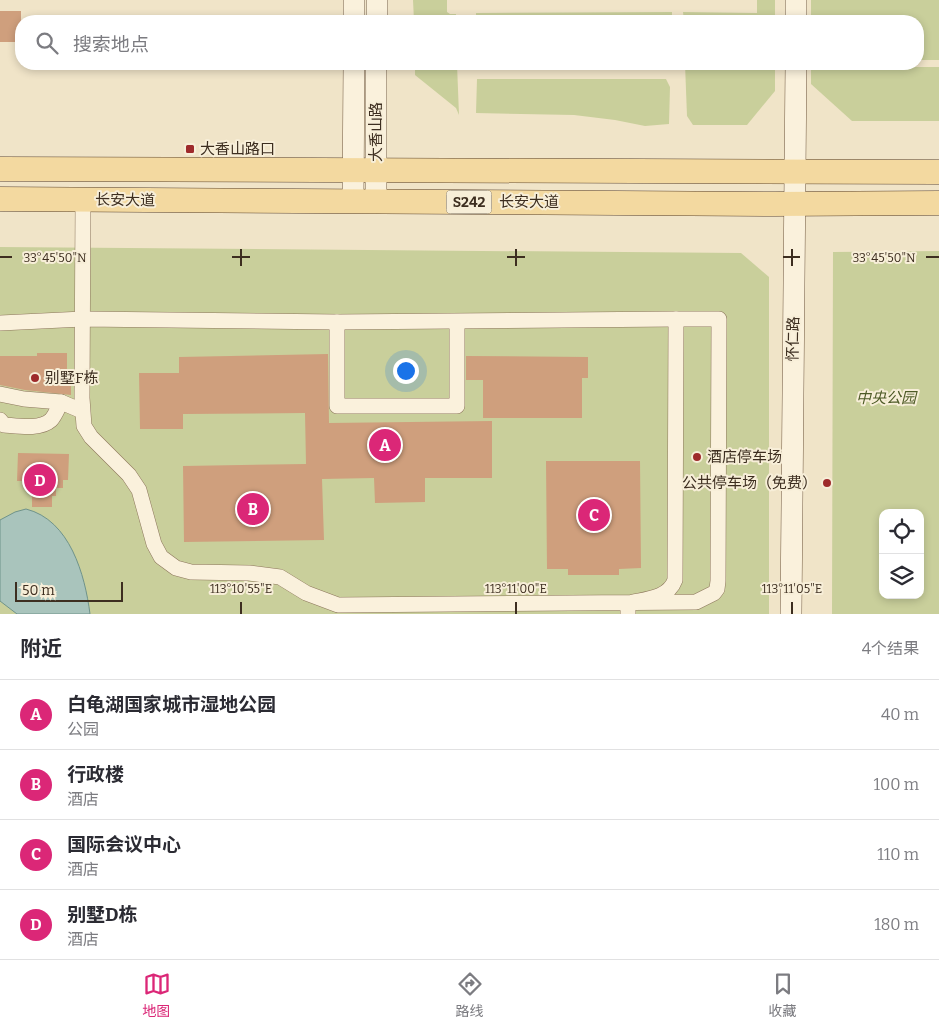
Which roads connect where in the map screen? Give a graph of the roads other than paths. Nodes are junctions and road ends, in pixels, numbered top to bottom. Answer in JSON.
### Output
{"nodes":[{"id":1,"x":354,"y":0,"type":"edge"},
{"id":2,"x":377,"y":0,"type":"edge"},
{"id":3,"x":796,"y":0,"type":"edge"},
{"id":4,"x":354,"y":15,"type":"edge"},
{"id":5,"x":376,"y":15,"type":"edge"},
{"id":6,"x":796,"y":15,"type":"edge"},
{"id":7,"x":355,"y":70,"type":"edge"},
{"id":8,"x":375,"y":70,"type":"edge"},
{"id":9,"x":796,"y":70,"type":"edge"},
{"id":10,"x":0,"y":169,"type":"edge"},
{"id":11,"x":365,"y":170,"type":"junction"},
{"id":12,"x":795,"y":172,"type":"junction"},
{"id":13,"x":939,"y":172,"type":"edge"},
{"id":14,"x":0,"y":199,"type":"edge"},
{"id":15,"x":82,"y":199,"type":"junction"},
{"id":16,"x":364,"y":201,"type":"junction"},
{"id":17,"x":939,"y":202,"type":"edge"},
{"id":18,"x":794,"y":204,"type":"junction"},
{"id":19,"x":83,"y":319,"type":"junction"},
{"id":20,"x":676,"y":319,"type":"junction"},
{"id":21,"x":337,"y":322,"type":"junction"},
{"id":22,"x":457,"y":322,"type":"junction"},
{"id":23,"x":0,"y":323,"type":"edge"},
{"id":24,"x":0,"y":394,"type":"edge"},
{"id":25,"x":61,"y":402,"type":"junction"},
{"id":26,"x":82,"y":411,"type":"junction"},
{"id":27,"x":0,"y":420,"type":"edge"},
{"id":28,"x":628,"y":608,"type":"edge"},
{"id":29,"x":514,"y":609,"type":"edge"},
{"id":30,"x":791,"y":614,"type":"edge"}],
"edges":[{"from":1,"to":4,"type":"street"},
{"from":2,"to":5,"type":"street"},
{"from":3,"to":6,"type":"street"},
{"from":7,"to":11,"type":"street","name":"大香山路"},
{"from":8,"to":11,"type":"street","name":"大香山路"},
{"from":9,"to":12,"type":"street","name":"怀仁路"},
{"from":10,"to":11,"type":"main road","name":"长安大道","number":"S242"},
{"from":11,"to":12,"type":"main road","name":"长安大道","number":"S242"},
{"from":11,"to":16,"type":"street","name":"大香山路"},
{"from":12,"to":13,"type":"main road","name":"长安大道","number":"S242"},
{"from":12,"to":18,"type":"street","name":"怀仁路"},
{"from":14,"to":15,"type":"main road","name":"长安大道","number":"S242"},
{"from":15,"to":16,"type":"main road","name":"长安大道","number":"S242"},
{"from":15,"to":19,"type":"street"},
{"from":16,"to":18,"type":"main road","name":"长安大道","number":"S242"},
{"from":17,"to":18,"type":"main road","name":"长安大道","number":"S242"},
{"from":18,"to":30,"type":"street","name":"怀仁路"},
{"from":19,"to":21,"type":"street"},
{"from":19,"to":23,"type":"street"},
{"from":19,"to":26,"type":"street"},
{"from":20,"to":22,"type":"street"},
{"from":20,"to":28,"type":"street"},
{"from":20,"to":28,"type":"street"},
{"from":21,"to":22,"type":"street"},
{"from":21,"to":22,"type":"street"},
{"from":24,"to":25,"type":"street"},
{"from":25,"to":26,"type":"street"},
{"from":25,"to":27,"type":"street"},
{"from":26,"to":29,"type":"street"},
{"from":28,"to":29,"type":"street"}]}
